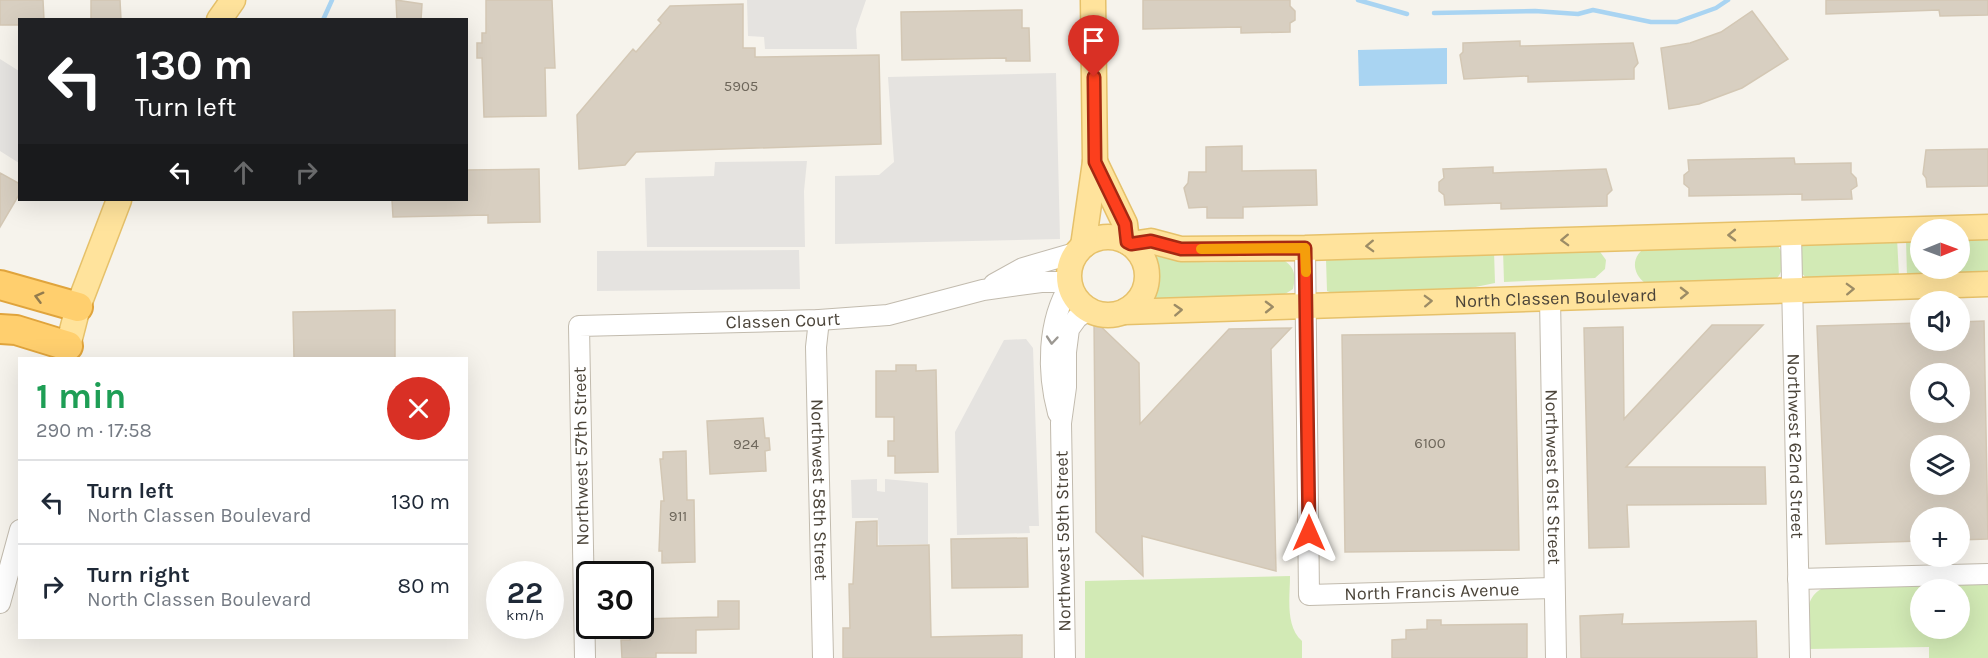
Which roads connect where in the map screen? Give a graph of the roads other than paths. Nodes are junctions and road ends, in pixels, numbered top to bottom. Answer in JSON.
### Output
{"nodes":[{"id":1,"x":233,"y":0,"type":"edge"},
{"id":2,"x":1093,"y":0,"type":"edge"},
{"id":3,"x":220,"y":18,"type":"edge"},
{"id":4,"x":1095,"y":162,"type":"junction"},
{"id":5,"x":119,"y":201,"type":"edge"},
{"id":6,"x":1988,"y":227,"type":"edge"},
{"id":7,"x":1791,"y":234,"type":"junction"},
{"id":8,"x":1129,"y":243,"type":"junction"},
{"id":9,"x":1305,"y":248,"type":"junction"},
{"id":10,"x":1080,"y":249,"type":"junction"},
{"id":11,"x":1070,"y":283,"type":"junction"},
{"id":12,"x":1988,"y":284,"type":"edge"},
{"id":13,"x":0,"y":285,"type":"edge"},
{"id":14,"x":984,"y":290,"type":"junction"},
{"id":15,"x":1792,"y":291,"type":"junction"},
{"id":16,"x":1550,"y":297,"type":"junction"},
{"id":17,"x":1307,"y":306,"type":"junction"},
{"id":18,"x":78,"y":307,"type":"junction"},
{"id":19,"x":1088,"y":310,"type":"junction"},
{"id":20,"x":1124,"y":312,"type":"junction"},
{"id":21,"x":819,"y":320,"type":"junction"},
{"id":22,"x":579,"y":326,"type":"joint"},
{"id":23,"x":0,"y":329,"type":"edge"},
{"id":24,"x":67,"y":352,"type":"edge"},
{"id":25,"x":1061,"y":423,"type":"junction"},
{"id":26,"x":18,"y":537,"type":"edge"},
{"id":27,"x":1988,"y":574,"type":"edge"},
{"id":28,"x":1798,"y":579,"type":"junction"},
{"id":29,"x":1554,"y":588,"type":"junction"},
{"id":30,"x":0,"y":603,"type":"edge"},
{"id":31,"x":585,"y":658,"type":"edge"},
{"id":32,"x":823,"y":658,"type":"edge"},
{"id":33,"x":1065,"y":658,"type":"edge"},
{"id":34,"x":1556,"y":658,"type":"edge"},
{"id":35,"x":1800,"y":658,"type":"edge"}],
"edges":[{"from":1,"to":3,"type":"main road"},
{"from":2,"to":4,"type":"main road"},
{"from":4,"to":8,"type":"main road"},
{"from":4,"to":10,"type":"main road"},
{"from":5,"to":18,"type":"main road"},
{"from":6,"to":7,"type":"main road"},
{"from":7,"to":9,"type":"main road","one_way":true},
{"from":7,"to":15,"type":"street","name":"Northwest 62nd Street"},
{"from":8,"to":9,"type":"main road"},
{"from":8,"to":10,"type":"main road"},
{"from":8,"to":20,"type":"main road"},
{"from":9,"to":17,"type":"street"},
{"from":10,"to":11,"type":"main road"},
{"from":10,"to":14,"type":"street","name":"Classen Court"},
{"from":11,"to":14,"type":"street","name":"Classen Court"},
{"from":11,"to":19,"type":"main road"},
{"from":11,"to":25,"type":"street","name":"Northwest 59th Street","one_way":true},
{"from":15,"to":12,"type":"main road","name":"North Classen Boulevard","one_way":true},
{"from":18,"to":13,"type":"highway","one_way":true},
{"from":14,"to":21,"type":"street","name":"Classen Court"},
{"from":16,"to":15,"type":"main road","name":"North Classen Boulevard","one_way":true},
{"from":15,"to":28,"type":"street","name":"Northwest 62nd Street"},
{"from":17,"to":16,"type":"main road","name":"North Classen Boulevard","one_way":true},
{"from":16,"to":29,"type":"street","name":"Northwest 61st Street"},
{"from":20,"to":17,"type":"main road","name":"North Classen Boulevard","one_way":true},
{"from":17,"to":29,"type":"street","name":"North Francis Avenue"},
{"from":18,"to":24,"type":"main road"},
{"from":19,"to":20,"type":"main road","name":"North Classen Boulevard"},
{"from":19,"to":25,"type":"street","name":"Northwest 59th Street"},
{"from":21,"to":22,"type":"street","name":"Classen Court"},
{"from":21,"to":32,"type":"street","name":"Northwest 58th Street"},
{"from":22,"to":31,"type":"street","name":"Northwest 57th Street"},
{"from":23,"to":24,"type":"highway"},
{"from":25,"to":33,"type":"street","name":"Northwest 59th Street"},
{"from":26,"to":30,"type":"street"},
{"from":27,"to":28,"type":"street"},
{"from":28,"to":35,"type":"street","name":"Northwest 62nd Street"},
{"from":29,"to":34,"type":"street","name":"Northwest 61st Street"}]}
